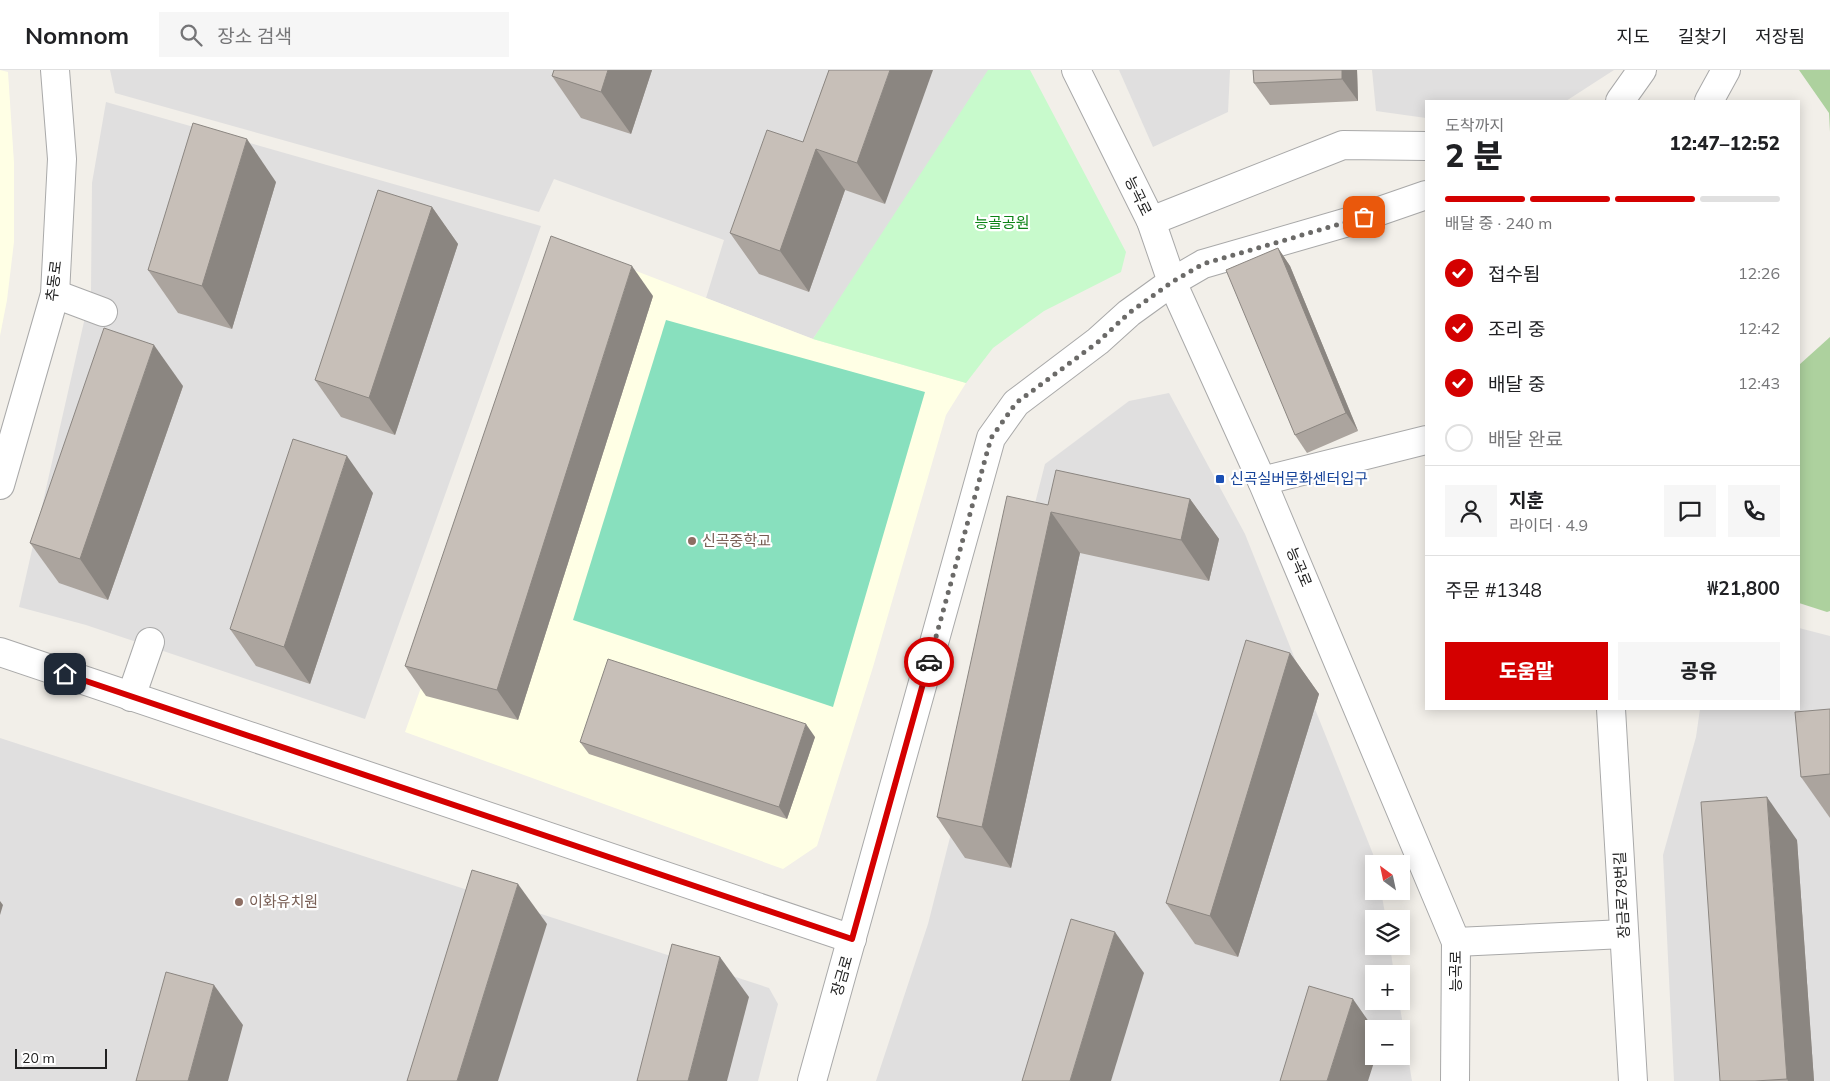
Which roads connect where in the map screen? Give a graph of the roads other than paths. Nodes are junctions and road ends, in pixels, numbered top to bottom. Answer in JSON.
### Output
{"nodes":[{"id":1,"x":55,"y":70,"type":"edge"},
{"id":2,"x":1076,"y":70,"type":"edge"},
{"id":3,"x":1642,"y":70,"type":"edge"},
{"id":4,"x":1726,"y":70,"type":"edge"},
{"id":5,"x":1621,"y":100,"type":"edge"},
{"id":6,"x":1710,"y":100,"type":"edge"},
{"id":7,"x":1425,"y":146,"type":"edge"},
{"id":8,"x":1425,"y":195,"type":"edge"},
{"id":9,"x":1151,"y":221,"type":"junction"},
{"id":10,"x":1172,"y":282,"type":"junction"},
{"id":11,"x":55,"y":294,"type":"junction"},
{"id":12,"x":103,"y":312,"type":"dead end"},
{"id":13,"x":1425,"y":440,"type":"edge"},
{"id":14,"x":1262,"y":481,"type":"junction"},
{"id":15,"x":0,"y":485,"type":"edge"},
{"id":16,"x":150,"y":642,"type":"dead end"},
{"id":17,"x":0,"y":652,"type":"edge"},
{"id":18,"x":131,"y":696,"type":"junction"},
{"id":19,"x":1611,"y":710,"type":"edge"},
{"id":20,"x":1624,"y":934,"type":"junction"},
{"id":21,"x":852,"y":939,"type":"junction"},
{"id":22,"x":1456,"y":942,"type":"junction"},
{"id":23,"x":812,"y":1081,"type":"edge"},
{"id":24,"x":1455,"y":1081,"type":"edge"},
{"id":25,"x":1633,"y":1081,"type":"edge"}],
"edges":[{"from":1,"to":11,"type":"street","name":"추동로"},
{"from":2,"to":9,"type":"street","name":"능곡로"},
{"from":3,"to":5,"type":"street"},
{"from":4,"to":6,"type":"street"},
{"from":7,"to":9,"type":"street"},
{"from":8,"to":10,"type":"street","name":"장금로"},
{"from":9,"to":10,"type":"street","name":"능곡로"},
{"from":10,"to":14,"type":"street","name":"능곡로"},
{"from":10,"to":21,"type":"street","name":"장금로"},
{"from":11,"to":12,"type":"street"},
{"from":11,"to":15,"type":"street","name":"추동로"},
{"from":13,"to":14,"type":"street"},
{"from":14,"to":22,"type":"street","name":"능곡로"},
{"from":16,"to":18,"type":"street"},
{"from":17,"to":18,"type":"street"},
{"from":18,"to":21,"type":"street"},
{"from":19,"to":20,"type":"street","name":"장금로78번길"},
{"from":20,"to":22,"type":"street"},
{"from":20,"to":25,"type":"street","name":"장금로78번길"},
{"from":21,"to":23,"type":"street","name":"장금로"},
{"from":22,"to":24,"type":"street","name":"능곡로"}]}
